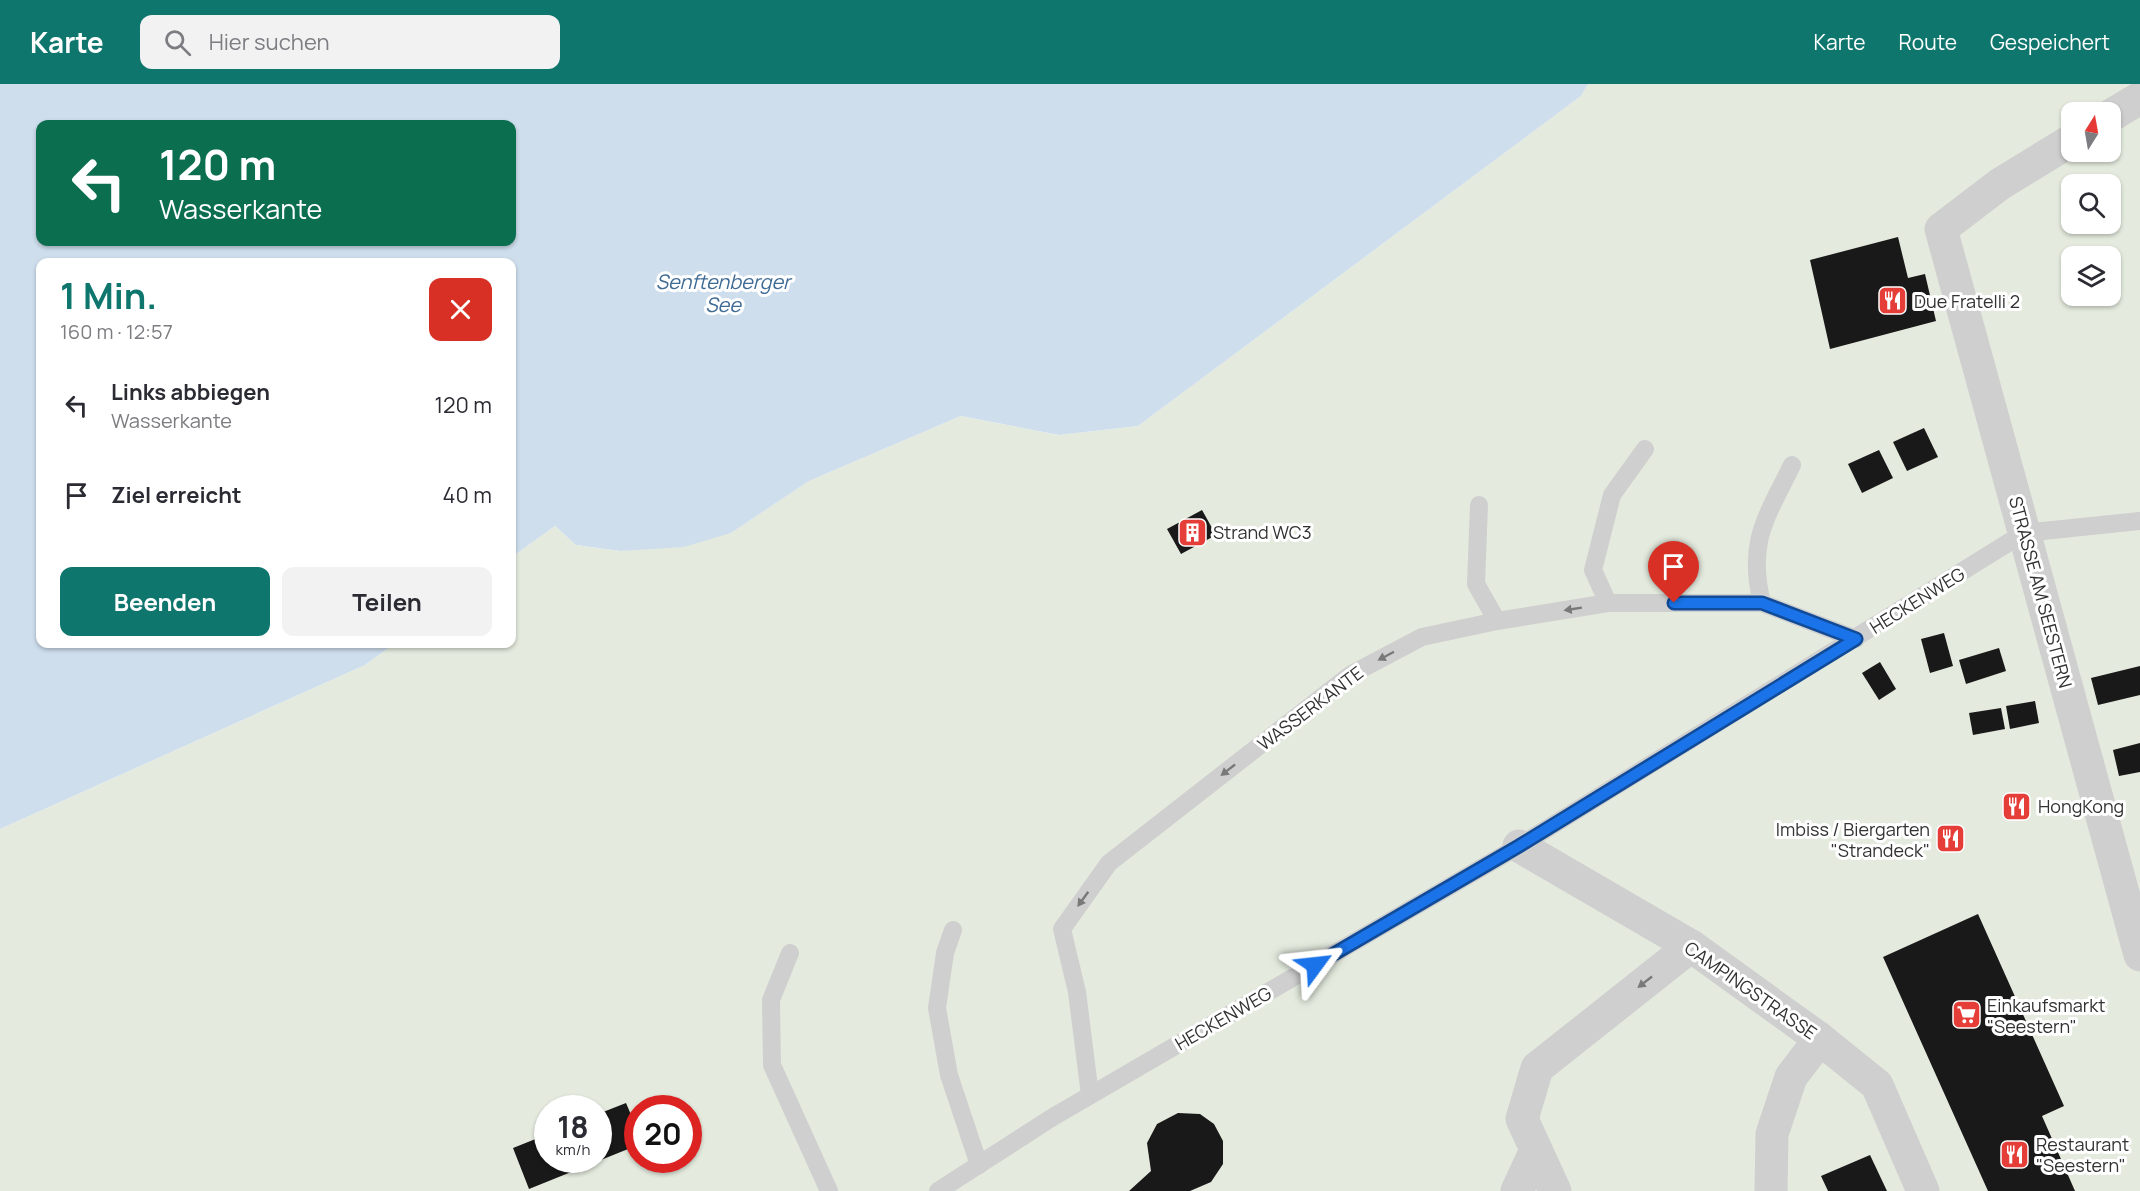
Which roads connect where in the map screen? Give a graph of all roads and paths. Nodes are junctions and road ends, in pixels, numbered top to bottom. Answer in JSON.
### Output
{"nodes":[{"id":1,"x":2140,"y":98,"type":"edge"},
{"id":2,"x":2121,"y":109,"type":"edge"},
{"id":3,"x":2061,"y":147,"type":"edge"},
{"id":4,"x":1645,"y":449,"type":"dead end"},
{"id":5,"x":1792,"y":465,"type":"dead end"},
{"id":6,"x":1479,"y":506,"type":"dead end"},
{"id":7,"x":2140,"y":521,"type":"edge"},
{"id":8,"x":2024,"y":532,"type":"junction"},
{"id":9,"x":1608,"y":603,"type":"junction"},
{"id":10,"x":1762,"y":603,"type":"junction"},
{"id":11,"x":1497,"y":621,"type":"junction"},
{"id":12,"x":1856,"y":639,"type":"junction"},
{"id":13,"x":1519,"y":846,"type":"junction"},
{"id":14,"x":953,"y":930,"type":"dead end"},
{"id":15,"x":1691,"y":946,"type":"junction"},
{"id":16,"x":790,"y":953,"type":"dead end"},
{"id":17,"x":2140,"y":955,"type":"edge"},
{"id":18,"x":1820,"y":1039,"type":"junction"},
{"id":19,"x":1090,"y":1095,"type":"junction"},
{"id":20,"x":1536,"y":1150,"type":"junction"},
{"id":21,"x":979,"y":1165,"type":"junction"},
{"id":22,"x":829,"y":1191,"type":"edge"},
{"id":23,"x":938,"y":1191,"type":"edge"},
{"id":24,"x":1517,"y":1191,"type":"edge"},
{"id":25,"x":1555,"y":1191,"type":"edge"},
{"id":26,"x":1771,"y":1191,"type":"edge"},
{"id":27,"x":1923,"y":1191,"type":"edge"}],
"edges":[{"from":1,"to":2,"type":"street"},
{"from":3,"to":8,"type":"street","name":"STRASSE AM SEESTERN"},
{"from":4,"to":9,"type":"lane"},
{"from":5,"to":10,"type":"lane"},
{"from":6,"to":11,"type":"lane"},
{"from":7,"to":8,"type":"lane","name":"HECKENWEG"},
{"from":8,"to":12,"type":"lane","name":"HECKENWEG"},
{"from":8,"to":17,"type":"street","name":"STRASSE AM SEESTERN"},
{"from":9,"to":10,"type":"lane","name":"WASSERKANTE"},
{"from":9,"to":11,"type":"lane","name":"WASSERKANTE","one_way":true},
{"from":10,"to":12,"type":"lane","name":"WASSERKANTE"},
{"from":11,"to":19,"type":"lane","name":"WASSERKANTE","one_way":true},
{"from":12,"to":13,"type":"lane","name":"HECKENWEG"},
{"from":13,"to":15,"type":"street","name":"CAMPINGSTRASSE"},
{"from":13,"to":19,"type":"lane","name":"HECKENWEG"},
{"from":14,"to":21,"type":"lane"},
{"from":15,"to":18,"type":"street","name":"CAMPINGSTRASSE"},
{"from":15,"to":20,"type":"street","one_way":true},
{"from":16,"to":22,"type":"lane"},
{"from":18,"to":26,"type":"street"},
{"from":18,"to":27,"type":"street","name":"CAMPINGSTRASSE"},
{"from":19,"to":21,"type":"lane","name":"HECKENWEG"},
{"from":20,"to":24,"type":"street"},
{"from":20,"to":25,"type":"street"},
{"from":21,"to":23,"type":"lane","name":"HECKENWEG"}]}
